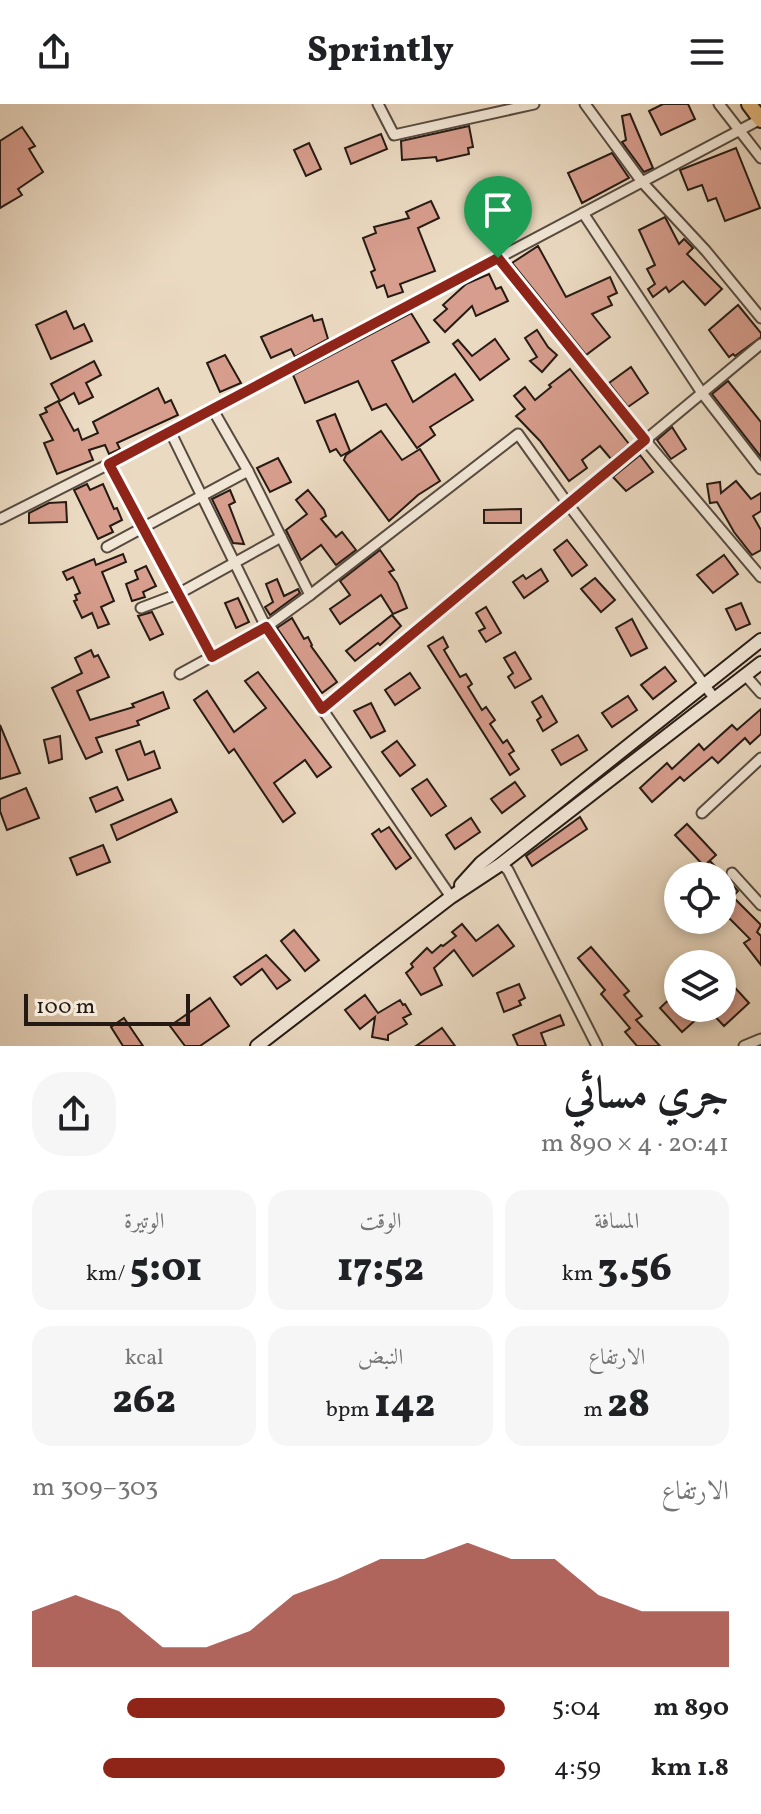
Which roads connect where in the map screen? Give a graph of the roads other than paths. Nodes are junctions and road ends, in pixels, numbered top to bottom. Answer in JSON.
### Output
{"nodes":[{"id":1,"x":378,"y":104,"type":"edge"},
{"id":2,"x":534,"y":104,"type":"edge"},
{"id":3,"x":585,"y":104,"type":"edge"},
{"id":4,"x":719,"y":104,"type":"edge"},
{"id":5,"x":749,"y":104,"type":"edge"},
{"id":6,"x":761,"y":120,"type":"edge"},
{"id":7,"x":740,"y":130,"type":"junction"},
{"id":8,"x":761,"y":158,"type":"edge"},
{"id":9,"x":642,"y":182,"type":"junction"},
{"id":10,"x":583,"y":213,"type":"junction"},
{"id":11,"x":498,"y":258,"type":"junction"},
{"id":12,"x":761,"y":318,"type":"edge"},
{"id":13,"x":761,"y":344,"type":"edge"},
{"id":14,"x":702,"y":393,"type":"junction"},
{"id":15,"x":213,"y":410,"type":"junction"},
{"id":16,"x":170,"y":431,"type":"junction"},
{"id":17,"x":645,"y":440,"type":"junction"},
{"id":18,"x":109,"y":464,"type":"junction"},
{"id":19,"x":761,"y":469,"type":"edge"},
{"id":20,"x":248,"y":471,"type":"junction"},
{"id":21,"x":203,"y":498,"type":"junction"},
{"id":22,"x":568,"y":504,"type":"junction"},
{"id":23,"x":0,"y":519,"type":"edge"},
{"id":24,"x":143,"y":529,"type":"junction"},
{"id":25,"x":281,"y":537,"type":"junction"},
{"id":26,"x":107,"y":547,"type":"dead end"},
{"id":27,"x":235,"y":564,"type":"junction"},
{"id":28,"x":761,"y":577,"type":"edge"},
{"id":29,"x":178,"y":594,"type":"junction"},
{"id":30,"x":310,"y":595,"type":"junction"},
{"id":31,"x":141,"y":608,"type":"dead end"},
{"id":32,"x":266,"y":627,"type":"junction"},
{"id":33,"x":761,"y":640,"type":"edge"},
{"id":34,"x":212,"y":657,"type":"junction"},
{"id":35,"x":761,"y":663,"type":"edge"},
{"id":36,"x":180,"y":674,"type":"dead end"},
{"id":37,"x":746,"y":676,"type":"junction"},
{"id":38,"x":705,"y":685,"type":"junction"},
{"id":39,"x":761,"y":693,"type":"edge"},
{"id":40,"x":715,"y":699,"type":"junction"},
{"id":41,"x":322,"y":709,"type":"junction"},
{"id":42,"x":761,"y":758,"type":"edge"},
{"id":43,"x":702,"y":813,"type":"dead end"},
{"id":44,"x":501,"y":864,"type":"junction"},
{"id":45,"x":736,"y":877,"type":"edge"},
{"id":46,"x":451,"y":897,"type":"junction"},
{"id":47,"x":761,"y":905,"type":"edge"},
{"id":48,"x":761,"y":1039,"type":"edge"},
{"id":49,"x":258,"y":1046,"type":"edge"},
{"id":50,"x":597,"y":1046,"type":"edge"},
{"id":51,"x":744,"y":1046,"type":"edge"}],
"edges":[{"from":1,"to":2,"type":"street"},
{"from":3,"to":9,"type":"street"},
{"from":4,"to":7,"type":"street"},
{"from":5,"to":6,"type":"main road"},
{"from":6,"to":7,"type":"street"},
{"from":7,"to":8,"type":"street"},
{"from":7,"to":9,"type":"street"},
{"from":9,"to":10,"type":"street"},
{"from":9,"to":12,"type":"street"},
{"from":10,"to":11,"type":"street"},
{"from":10,"to":14,"type":"street"},
{"from":11,"to":15,"type":"street"},
{"from":11,"to":17,"type":"street"},
{"from":13,"to":14,"type":"street"},
{"from":14,"to":17,"type":"street"},
{"from":14,"to":19,"type":"street"},
{"from":15,"to":16,"type":"street"},
{"from":15,"to":20,"type":"street"},
{"from":16,"to":18,"type":"street"},
{"from":16,"to":21,"type":"street"},
{"from":17,"to":22,"type":"street"},
{"from":17,"to":28,"type":"street"},
{"from":18,"to":23,"type":"street"},
{"from":18,"to":24,"type":"street"},
{"from":20,"to":21,"type":"street"},
{"from":20,"to":25,"type":"street"},
{"from":21,"to":24,"type":"street"},
{"from":21,"to":27,"type":"street"},
{"from":22,"to":30,"type":"street"},
{"from":22,"to":38,"type":"street"},
{"from":22,"to":41,"type":"street"},
{"from":24,"to":26,"type":"street"},
{"from":24,"to":29,"type":"street"},
{"from":25,"to":27,"type":"street"},
{"from":25,"to":30,"type":"street"},
{"from":27,"to":29,"type":"street"},
{"from":27,"to":32,"type":"street"},
{"from":29,"to":31,"type":"street"},
{"from":29,"to":34,"type":"street"},
{"from":30,"to":32,"type":"street"},
{"from":32,"to":34,"type":"street"},
{"from":32,"to":41,"type":"street"},
{"from":33,"to":38,"type":"street"},
{"from":34,"to":36,"type":"street"},
{"from":35,"to":37,"type":"street"},
{"from":37,"to":39,"type":"street"},
{"from":37,"to":40,"type":"street"},
{"from":38,"to":40,"type":"street"},
{"from":38,"to":46,"type":"street"},
{"from":40,"to":44,"type":"street"},
{"from":41,"to":46,"type":"street"},
{"from":42,"to":43,"type":"street"},
{"from":44,"to":46,"type":"street"},
{"from":44,"to":50,"type":"street"},
{"from":45,"to":47,"type":"street"},
{"from":46,"to":49,"type":"street"},
{"from":48,"to":51,"type":"street"}]}
